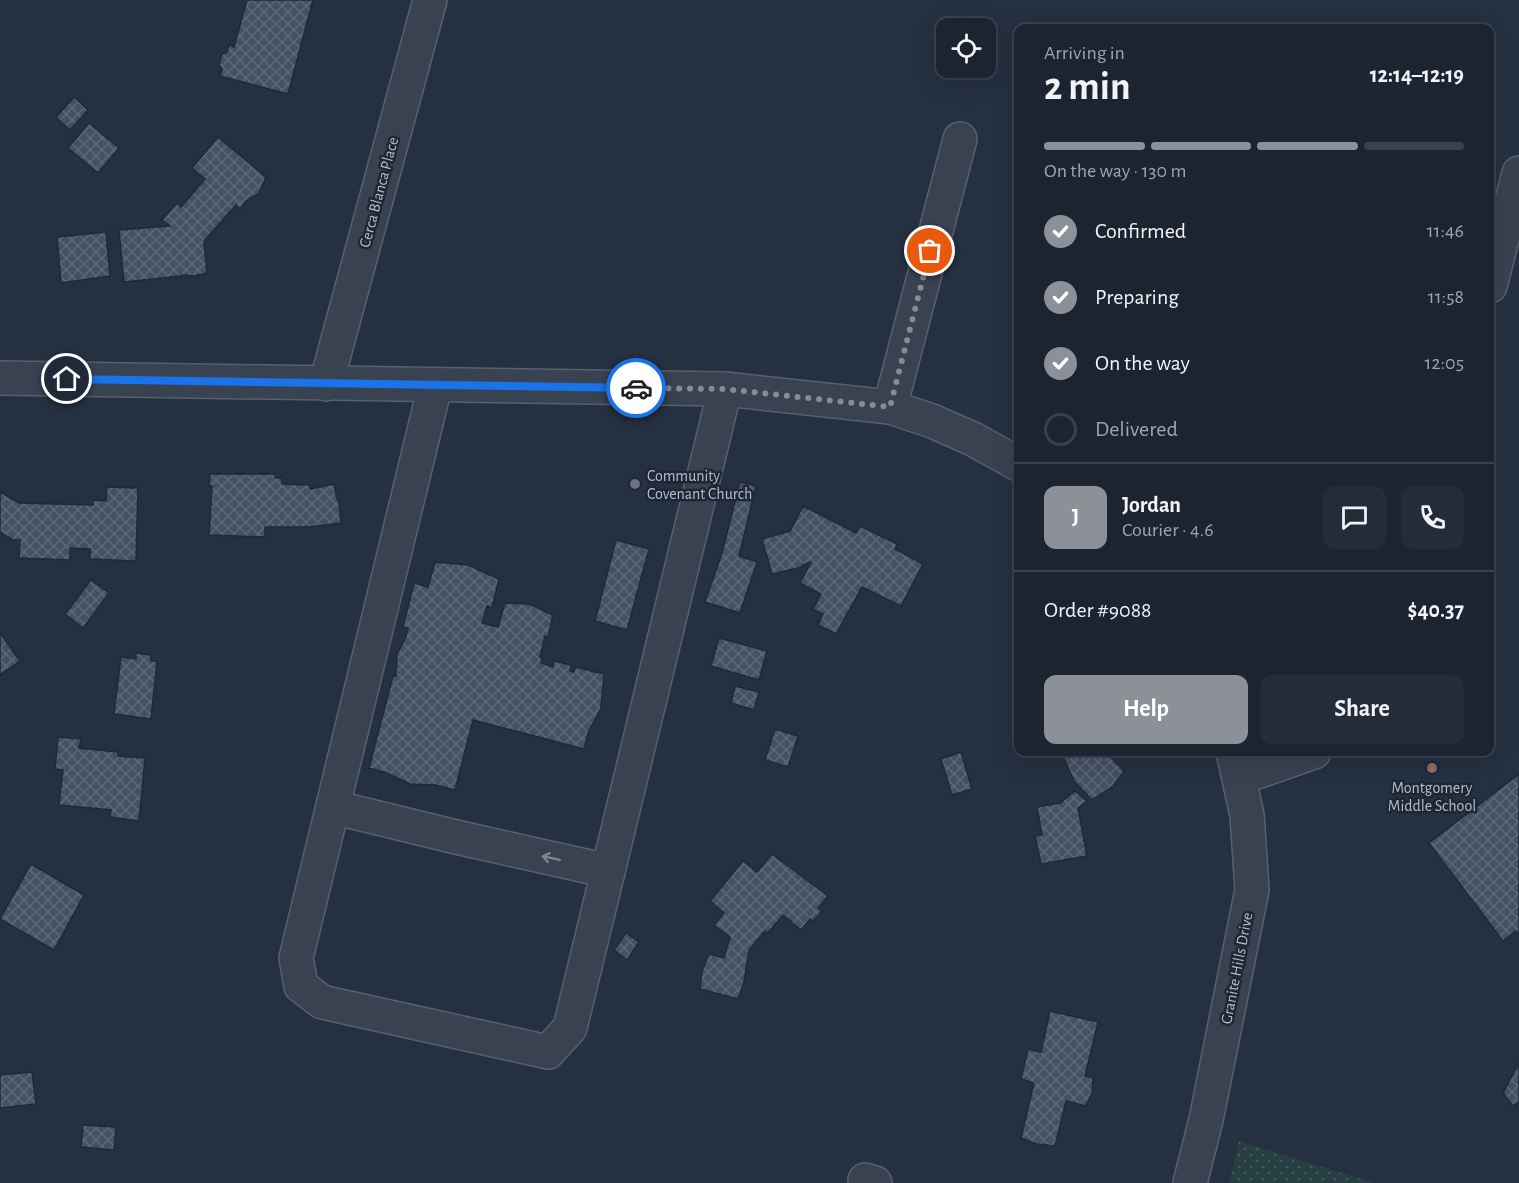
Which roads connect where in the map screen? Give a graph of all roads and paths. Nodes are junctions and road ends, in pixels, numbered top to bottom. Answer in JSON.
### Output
{"nodes":[{"id":1,"x":430,"y":0,"type":"edge"},
{"id":2,"x":960,"y":139,"type":"dead end"},
{"id":3,"x":1519,"y":173,"type":"edge"},
{"id":4,"x":1494,"y":270,"type":"edge"},
{"id":5,"x":0,"y":378,"type":"edge"},
{"id":6,"x":326,"y":384,"type":"junction"},
{"id":7,"x":435,"y":386,"type":"junction"},
{"id":8,"x":725,"y":389,"type":"junction"},
{"id":9,"x":890,"y":407,"type":"junction"},
{"id":10,"x":1014,"y":462,"type":"edge"},
{"id":11,"x":1290,"y":756,"type":"edge"},
{"id":12,"x":1236,"y":765,"type":"edge"},
{"id":13,"x":333,"y":807,"type":"junction"},
{"id":14,"x":608,"y":871,"type":"junction"},
{"id":15,"x":1190,"y":1183,"type":"edge"}],
"edges":[{"from":1,"to":6,"type":"street","name":"Cerca Blanca Place"},
{"from":2,"to":9,"type":"street"},
{"from":3,"to":4,"type":"street"},
{"from":5,"to":6,"type":"street"},
{"from":6,"to":7,"type":"street"},
{"from":7,"to":8,"type":"street"},
{"from":7,"to":13,"type":"street"},
{"from":8,"to":9,"type":"street"},
{"from":8,"to":14,"type":"street"},
{"from":9,"to":10,"type":"street"},
{"from":11,"to":12,"type":"street"},
{"from":12,"to":15,"type":"street","name":"Granite Hills Drive"},
{"from":14,"to":13,"type":"street","one_way":true},
{"from":13,"to":14,"type":"street"}]}
